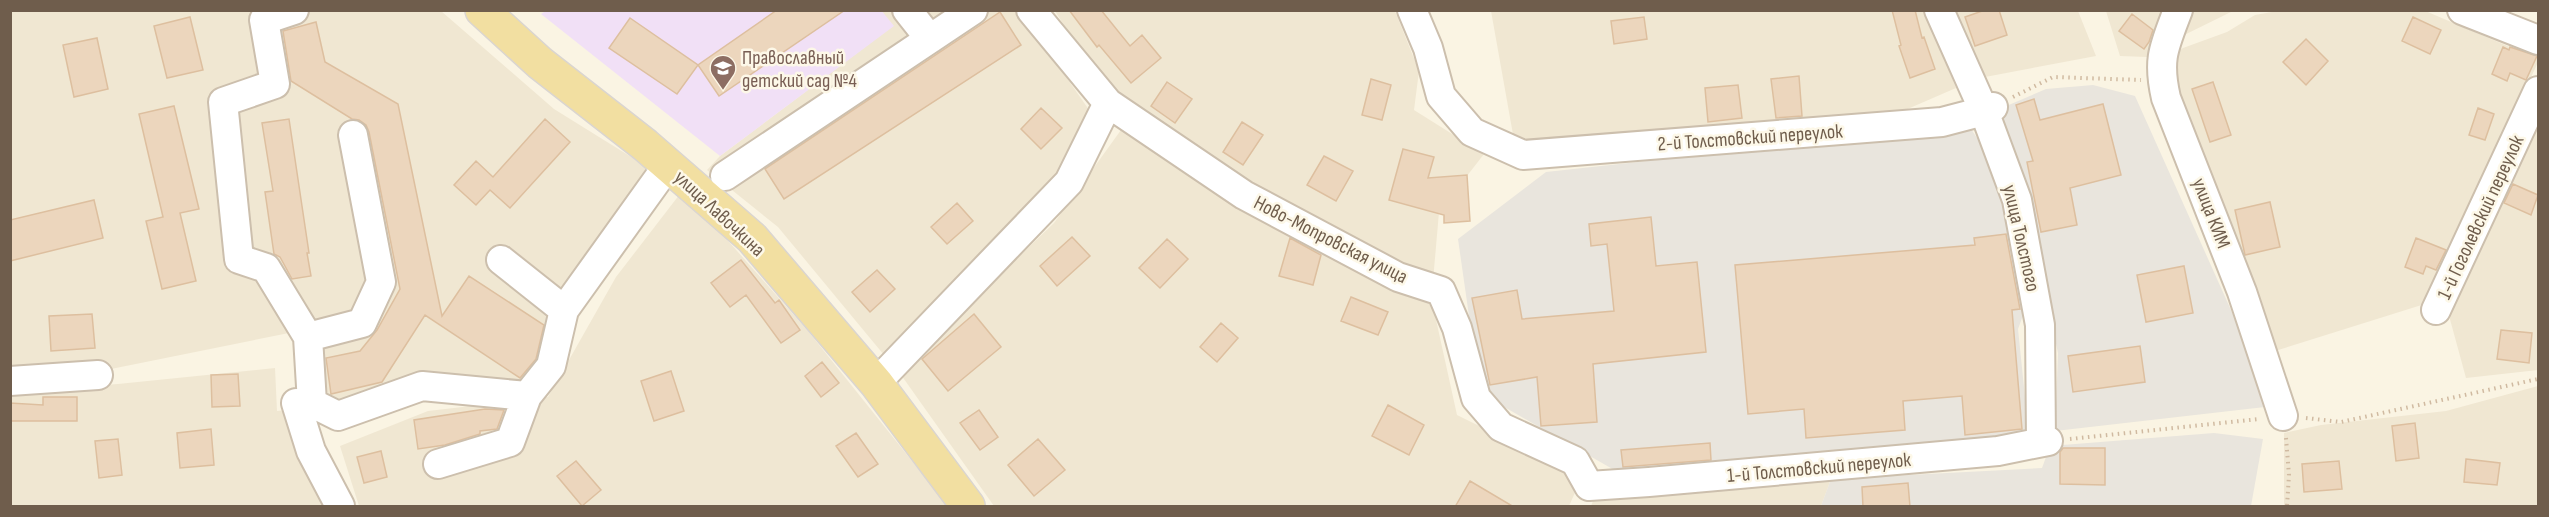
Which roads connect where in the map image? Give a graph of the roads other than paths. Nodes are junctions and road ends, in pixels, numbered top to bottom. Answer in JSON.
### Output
{"nodes":[{"id":1,"x":294,"y":10,"type":"edge"},
{"id":2,"x":482,"y":10,"type":"edge"},
{"id":3,"x":907,"y":10,"type":"edge"},
{"id":4,"x":973,"y":10,"type":"edge"},
{"id":5,"x":1031,"y":10,"type":"edge"},
{"id":6,"x":1412,"y":10,"type":"edge"},
{"id":7,"x":1939,"y":10,"type":"edge"},
{"id":8,"x":2178,"y":10,"type":"edge"},
{"id":9,"x":2462,"y":10,"type":"edge"},
{"id":10,"x":930,"y":39,"type":"junction"},
{"id":11,"x":2538,"y":40,"type":"edge"},
{"id":12,"x":2538,"y":91,"type":"edge"},
{"id":13,"x":1108,"y":104,"type":"junction"},
{"id":14,"x":1989,"y":109,"type":"junction"},
{"id":15,"x":353,"y":135,"type":"dead end"},
{"id":16,"x":668,"y":165,"type":"junction"},
{"id":17,"x":725,"y":176,"type":"dead end"},
{"id":18,"x":501,"y":260,"type":"dead end"},
{"id":19,"x":564,"y":310,"type":"junction"},
{"id":20,"x":2436,"y":310,"type":"dead end"},
{"id":21,"x":308,"y":337,"type":"junction"},
{"id":22,"x":98,"y":375,"type":"dead end"},
{"id":23,"x":10,"y":381,"type":"edge"},
{"id":24,"x":876,"y":383,"type":"junction"},
{"id":25,"x":527,"y":396,"type":"junction"},
{"id":26,"x":296,"y":403,"type":"dead end"},
{"id":27,"x":2283,"y":416,"type":"road end"},
{"id":28,"x":2045,"y":442,"type":"joint"},
{"id":29,"x":438,"y":464,"type":"dead end"},
{"id":30,"x":1583,"y":496,"type":"edge"},
{"id":31,"x":340,"y":507,"type":"edge"},
{"id":32,"x":968,"y":507,"type":"edge"}],
"edges":[{"from":1,"to":21,"type":"street"},
{"from":2,"to":16,"type":"main road","name":"улица Лавочкина"},
{"from":3,"to":10,"type":"street"},
{"from":4,"to":10,"type":"street"},
{"from":5,"to":13,"type":"street","name":"Ново-Мопровская улица"},
{"from":6,"to":14,"type":"street","name":"2-й Толстовский переулок"},
{"from":7,"to":14,"type":"street","name":"улица Толстого"},
{"from":8,"to":27,"type":"street","name":"улица КИМ"},
{"from":9,"to":11,"type":"street"},
{"from":10,"to":17,"type":"street"},
{"from":12,"to":20,"type":"street","name":"1-й Гоголевский переулок"},
{"from":13,"to":24,"type":"street"},
{"from":13,"to":30,"type":"street","name":"Ново-Мопровская улица"},
{"from":14,"to":28,"type":"street","name":"улица Толстого"},
{"from":15,"to":21,"type":"street"},
{"from":16,"to":19,"type":"street"},
{"from":16,"to":24,"type":"main road","name":"улица Лавочкина"},
{"from":18,"to":19,"type":"street"},
{"from":19,"to":25,"type":"street"},
{"from":21,"to":25,"type":"street"},
{"from":22,"to":23,"type":"street"},
{"from":24,"to":32,"type":"main road","name":"улица Лавочкина"},
{"from":25,"to":29,"type":"street"},
{"from":26,"to":31,"type":"street"},
{"from":28,"to":30,"type":"street","name":"1-й Толстовский переулок"}]}
